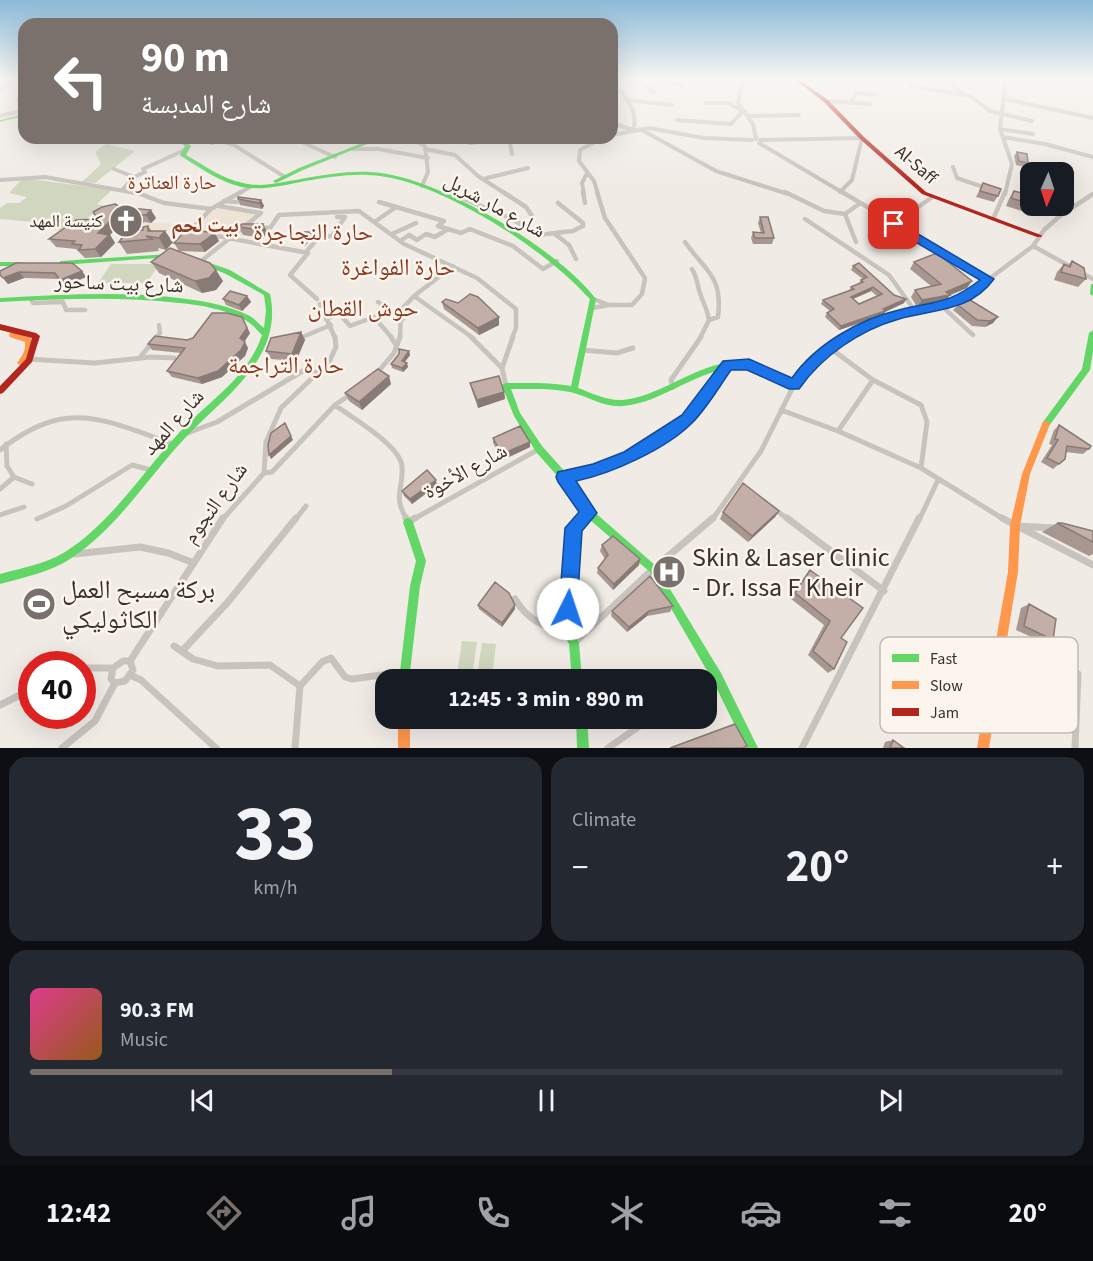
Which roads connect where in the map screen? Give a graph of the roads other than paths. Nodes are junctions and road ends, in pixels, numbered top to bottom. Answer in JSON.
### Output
{"nodes":[{"id":1,"x":1001,"y":113,"type":"edge"},
{"id":2,"x":633,"y":114,"type":"edge"},
{"id":3,"x":742,"y":114,"type":"edge"},
{"id":4,"x":838,"y":114,"type":"edge"},
{"id":5,"x":1005,"y":114,"type":"edge"},
{"id":6,"x":1074,"y":114,"type":"edge"},
{"id":7,"x":799,"y":115,"type":"dead end"},
{"id":8,"x":747,"y":116,"type":"joint"},
{"id":9,"x":18,"y":117,"type":"edge"},
{"id":10,"x":1093,"y":118,"type":"edge"},
{"id":11,"x":677,"y":120,"type":"dead end"},
{"id":12,"x":1032,"y":121,"type":"dead end"},
{"id":13,"x":0,"y":122,"type":"edge"},
{"id":14,"x":618,"y":125,"type":"edge"},
{"id":15,"x":633,"y":129,"type":"junction"},
{"id":16,"x":640,"y":129,"type":"junction"},
{"id":17,"x":1000,"y":129,"type":"junction"},
{"id":18,"x":618,"y":133,"type":"edge"},
{"id":19,"x":1034,"y":134,"type":"dead end"},
{"id":20,"x":1003,"y":137,"type":"junction"},
{"id":21,"x":862,"y":138,"type":"junction"},
{"id":22,"x":757,"y":140,"type":"junction"},
{"id":23,"x":185,"y":144,"type":"edge"},
{"id":24,"x":231,"y":144,"type":"edge"},
{"id":25,"x":306,"y":144,"type":"edge"},
{"id":26,"x":362,"y":144,"type":"edge"},
{"id":27,"x":422,"y":144,"type":"edge"},
{"id":28,"x":510,"y":144,"type":"edge"},
{"id":29,"x":591,"y":144,"type":"edge"},
{"id":30,"x":352,"y":149,"type":"junction"},
{"id":31,"x":425,"y":149,"type":"junction"},
{"id":32,"x":185,"y":150,"type":"junction"},
{"id":33,"x":512,"y":154,"type":"dead end"},
{"id":34,"x":335,"y":157,"type":"junction"},
{"id":35,"x":1093,"y":157,"type":"edge"},
{"id":36,"x":428,"y":158,"type":"junction"},
{"id":37,"x":952,"y":166,"type":"dead end"},
{"id":38,"x":528,"y":168,"type":"dead end"},
{"id":39,"x":114,"y":169,"type":"dead end"},
{"id":40,"x":587,"y":173,"type":"junction"},
{"id":41,"x":134,"y":177,"type":"junction"},
{"id":42,"x":285,"y":177,"type":"junction"},
{"id":43,"x":483,"y":179,"type":"junction"},
{"id":44,"x":0,"y":180,"type":"edge"},
{"id":45,"x":271,"y":186,"type":"junction"},
{"id":46,"x":422,"y":186,"type":"junction"},
{"id":47,"x":250,"y":187,"type":"junction"},
{"id":48,"x":123,"y":189,"type":"junction"},
{"id":49,"x":432,"y":190,"type":"junction"},
{"id":50,"x":840,"y":192,"type":"junction"},
{"id":51,"x":1005,"y":193,"type":"junction"},
{"id":52,"x":1093,"y":194,"type":"edge"},
{"id":53,"x":931,"y":198,"type":"junction"},
{"id":54,"x":224,"y":201,"type":"junction"},
{"id":55,"x":379,"y":201,"type":"dead end"},
{"id":56,"x":237,"y":202,"type":"edge"},
{"id":57,"x":558,"y":203,"type":"dead end"},
{"id":58,"x":585,"y":203,"type":"dead end"},
{"id":59,"x":859,"y":204,"type":"junction"},
{"id":60,"x":219,"y":206,"type":"junction"},
{"id":61,"x":396,"y":207,"type":"junction"},
{"id":62,"x":211,"y":209,"type":"junction"},
{"id":63,"x":845,"y":214,"type":"junction"},
{"id":64,"x":532,"y":216,"type":"dead end"},
{"id":65,"x":337,"y":217,"type":"dead end"},
{"id":66,"x":994,"y":218,"type":"junction"},
{"id":67,"x":805,"y":219,"type":"dead end"},
{"id":68,"x":376,"y":221,"type":"junction"},
{"id":69,"x":416,"y":223,"type":"dead end"},
{"id":70,"x":894,"y":224,"type":"junction"},
{"id":71,"x":245,"y":227,"type":"junction"},
{"id":72,"x":448,"y":229,"type":"junction"},
{"id":73,"x":190,"y":231,"type":"junction"},
{"id":74,"x":555,"y":234,"type":"junction"},
{"id":75,"x":1040,"y":236,"type":"junction"},
{"id":76,"x":185,"y":237,"type":"edge"},
{"id":77,"x":230,"y":238,"type":"junction"},
{"id":78,"x":396,"y":238,"type":"junction"},
{"id":79,"x":685,"y":242,"type":"dead end"},
{"id":80,"x":856,"y":242,"type":"dead end"},
{"id":81,"x":1033,"y":246,"type":"junction"},
{"id":82,"x":175,"y":248,"type":"edge"},
{"id":83,"x":307,"y":253,"type":"junction"},
{"id":84,"x":167,"y":255,"type":"junction"},
{"id":85,"x":178,"y":257,"type":"edge"},
{"id":86,"x":576,"y":259,"type":"dead end"},
{"id":87,"x":0,"y":260,"type":"edge"},
{"id":88,"x":189,"y":260,"type":"edge"},
{"id":89,"x":557,"y":261,"type":"junction"},
{"id":90,"x":200,"y":262,"type":"junction"},
{"id":91,"x":55,"y":263,"type":"edge"},
{"id":92,"x":0,"y":264,"type":"edge"},
{"id":93,"x":9,"y":264,"type":"junction"},
{"id":94,"x":32,"y":264,"type":"edge"},
{"id":95,"x":453,"y":266,"type":"junction"},
{"id":96,"x":693,"y":269,"type":"dead end"},
{"id":97,"x":988,"y":279,"type":"junction"},
{"id":98,"x":1093,"y":279,"type":"edge"},
{"id":99,"x":1093,"y":286,"type":"edge"},
{"id":100,"x":1093,"y":294,"type":"edge"},
{"id":101,"x":414,"y":296,"type":"junction"},
{"id":102,"x":31,"y":299,"type":"junction"},
{"id":103,"x":0,"y":300,"type":"edge"},
{"id":104,"x":378,"y":302,"type":"dead end"},
{"id":105,"x":593,"y":304,"type":"junction"},
{"id":106,"x":609,"y":305,"type":"junction"},
{"id":107,"x":943,"y":307,"type":"junction"},
{"id":108,"x":85,"y":310,"type":"dead end"},
{"id":109,"x":915,"y":311,"type":"junction"},
{"id":110,"x":326,"y":319,"type":"junction"},
{"id":111,"x":403,"y":320,"type":"junction"},
{"id":112,"x":709,"y":320,"type":"junction"},
{"id":113,"x":159,"y":325,"type":"dead end"},
{"id":114,"x":331,"y":325,"type":"junction"},
{"id":115,"x":0,"y":327,"type":"edge"},
{"id":116,"x":0,"y":332,"type":"edge"},
{"id":117,"x":1093,"y":333,"type":"edge"},
{"id":118,"x":973,"y":335,"type":"dead end"},
{"id":119,"x":158,"y":336,"type":"junction"},
{"id":120,"x":168,"y":338,"type":"edge"},
{"id":121,"x":264,"y":338,"type":"junction"},
{"id":122,"x":292,"y":339,"type":"edge"},
{"id":123,"x":273,"y":341,"type":"edge"},
{"id":124,"x":396,"y":345,"type":"junction"},
{"id":125,"x":633,"y":348,"type":"dead end"},
{"id":126,"x":830,"y":348,"type":"junction"},
{"id":127,"x":582,"y":350,"type":"junction"},
{"id":128,"x":141,"y":356,"type":"junction"},
{"id":129,"x":30,"y":357,"type":"junction"},
{"id":130,"x":174,"y":358,"type":"edge"},
{"id":131,"x":49,"y":360,"type":"junction"},
{"id":132,"x":728,"y":365,"type":"junction"},
{"id":133,"x":502,"y":368,"type":"junction"},
{"id":134,"x":20,"y":370,"type":"junction"},
{"id":135,"x":1089,"y":372,"type":"edge"},
{"id":136,"x":318,"y":373,"type":"junction"},
{"id":137,"x":374,"y":376,"type":"edge"},
{"id":138,"x":873,"y":380,"type":"junction"},
{"id":139,"x":0,"y":385,"type":"edge"},
{"id":140,"x":794,"y":385,"type":"junction"},
{"id":141,"x":506,"y":386,"type":"junction"},
{"id":142,"x":673,"y":387,"type":"junction"},
{"id":143,"x":357,"y":389,"type":"edge"},
{"id":144,"x":574,"y":389,"type":"junction"},
{"id":145,"x":0,"y":391,"type":"edge"},
{"id":146,"x":335,"y":405,"type":"junction"},
{"id":147,"x":781,"y":410,"type":"junction"},
{"id":148,"x":1048,"y":422,"type":"junction"},
{"id":149,"x":1057,"y":426,"type":"edge"},
{"id":150,"x":838,"y":431,"type":"junction"},
{"id":151,"x":182,"y":434,"type":"junction"},
{"id":152,"x":6,"y":444,"type":"junction"},
{"id":153,"x":173,"y":444,"type":"junction"},
{"id":154,"x":539,"y":449,"type":"junction"},
{"id":155,"x":0,"y":450,"type":"edge"},
{"id":156,"x":921,"y":468,"type":"junction"},
{"id":157,"x":153,"y":470,"type":"junction"},
{"id":158,"x":264,"y":473,"type":"junction"},
{"id":159,"x":14,"y":477,"type":"junction"},
{"id":160,"x":564,"y":477,"type":"junction"},
{"id":161,"x":938,"y":480,"type":"junction"},
{"id":162,"x":738,"y":482,"type":"junction"},
{"id":163,"x":32,"y":484,"type":"dead end"},
{"id":164,"x":0,"y":489,"type":"edge"},
{"id":165,"x":748,"y":489,"type":"edge"},
{"id":166,"x":766,"y":502,"type":"edge"},
{"id":167,"x":306,"y":506,"type":"dead end"},
{"id":168,"x":24,"y":507,"type":"dead end"},
{"id":169,"x":589,"y":513,"type":"junction"},
{"id":170,"x":0,"y":515,"type":"edge"},
{"id":171,"x":38,"y":519,"type":"dead end"},
{"id":172,"x":408,"y":522,"type":"junction"},
{"id":173,"x":1015,"y":526,"type":"junction"},
{"id":174,"x":1059,"y":529,"type":"edge"},
{"id":175,"x":69,"y":554,"type":"junction"},
{"id":176,"x":194,"y":563,"type":"junction"},
{"id":177,"x":1093,"y":565,"type":"edge"},
{"id":178,"x":653,"y":569,"type":"junction"},
{"id":179,"x":0,"y":579,"type":"edge"},
{"id":180,"x":884,"y":591,"type":"junction"},
{"id":181,"x":515,"y":599,"type":"edge"},
{"id":182,"x":567,"y":630,"type":"junction"},
{"id":183,"x":1002,"y":637,"type":"edge"},
{"id":184,"x":574,"y":643,"type":"junction"},
{"id":185,"x":174,"y":646,"type":"dead end"},
{"id":186,"x":183,"y":650,"type":"junction"},
{"id":187,"x":130,"y":661,"type":"junction"},
{"id":188,"x":96,"y":666,"type":"edge"},
{"id":189,"x":113,"y":668,"type":"junction"},
{"id":190,"x":405,"y":669,"type":"edge"},
{"id":191,"x":577,"y":669,"type":"edge"},
{"id":192,"x":712,"y":669,"type":"edge"},
{"id":193,"x":130,"y":675,"type":"junction"},
{"id":194,"x":717,"y":677,"type":"edge"},
{"id":195,"x":375,"y":678,"type":"edge"},
{"id":196,"x":115,"y":683,"type":"junction"},
{"id":197,"x":300,"y":686,"type":"junction"},
{"id":198,"x":18,"y":695,"type":"edge"},
{"id":199,"x":0,"y":705,"type":"edge"},
{"id":200,"x":404,"y":729,"type":"edge"},
{"id":201,"x":582,"y":729,"type":"edge"},
{"id":202,"x":635,"y":729,"type":"edge"},
{"id":203,"x":986,"y":733,"type":"edge"},
{"id":204,"x":1076,"y":733,"type":"edge"},
{"id":205,"x":62,"y":748,"type":"edge"},
{"id":206,"x":216,"y":748,"type":"edge"},
{"id":207,"x":295,"y":748,"type":"edge"},
{"id":208,"x":404,"y":748,"type":"edge"},
{"id":209,"x":583,"y":748,"type":"edge"},
{"id":210,"x":608,"y":748,"type":"edge"},
{"id":211,"x":752,"y":748,"type":"edge"},
{"id":212,"x":802,"y":748,"type":"edge"},
{"id":213,"x":983,"y":748,"type":"edge"},
{"id":214,"x":1075,"y":748,"type":"edge"}],
"edges":[{"from":1,"to":17,"type":"street"},
{"from":2,"to":15,"type":"street"},
{"from":3,"to":11,"type":"street"},
{"from":4,"to":21,"type":"street","name":"Al-Saff"},
{"from":5,"to":12,"type":"street"},
{"from":6,"to":10,"type":"street"},
{"from":7,"to":8,"type":"street"},
{"from":8,"to":22,"type":"street"},
{"from":9,"to":13,"type":"street"},
{"from":14,"to":15,"type":"street"},
{"from":15,"to":16,"type":"street"},
{"from":15,"to":18,"type":"street"},
{"from":16,"to":22,"type":"street"},
{"from":16,"to":63,"type":"street"},
{"from":17,"to":19,"type":"street"},
{"from":17,"to":20,"type":"street"},
{"from":20,"to":35,"type":"street"},
{"from":20,"to":51,"type":"street"},
{"from":21,"to":22,"type":"street"},
{"from":21,"to":50,"type":"street"},
{"from":21,"to":53,"type":"street","name":"Al-Saff"},
{"from":22,"to":50,"type":"street"},
{"from":23,"to":32,"type":"street"},
{"from":24,"to":42,"type":"street"},
{"from":25,"to":34,"type":"street"},
{"from":26,"to":30,"type":"street"},
{"from":27,"to":31,"type":"street"},
{"from":28,"to":33,"type":"street"},
{"from":29,"to":40,"type":"street"},
{"from":30,"to":34,"type":"street"},
{"from":30,"to":36,"type":"street"},
{"from":31,"to":36,"type":"street"},
{"from":31,"to":43,"type":"street"},
{"from":32,"to":41,"type":"street"},
{"from":32,"to":47,"type":"street"},
{"from":34,"to":42,"type":"street"},
{"from":36,"to":46,"type":"street"},
{"from":37,"to":51,"type":"street"},
{"from":38,"to":43,"type":"street"},
{"from":39,"to":41,"type":"street"},
{"from":40,"to":58,"type":"street"},
{"from":40,"to":106,"type":"street"},
{"from":41,"to":48,"type":"street"},
{"from":42,"to":45,"type":"street"},
{"from":43,"to":64,"type":"street"},
{"from":44,"to":48,"type":"street"},
{"from":45,"to":46,"type":"street","name":"شارع مار شربل"},
{"from":45,"to":47,"type":"street","name":"شارع مار شربل"},
{"from":46,"to":49,"type":"street","name":"شارع مار شربل"},
{"from":47,"to":54,"type":"street"},
{"from":48,"to":62,"type":"street"},
{"from":49,"to":74,"type":"street"},
{"from":49,"to":89,"type":"street","name":"شارع مار شربل"},
{"from":50,"to":59,"type":"street"},
{"from":51,"to":66,"type":"street"},
{"from":52,"to":75,"type":"street"},
{"from":53,"to":66,"type":"street","name":"Al-Saff"},
{"from":53,"to":70,"type":"street"},
{"from":54,"to":56,"type":"street"},
{"from":54,"to":60,"type":"street"},
{"from":55,"to":61,"type":"street"},
{"from":57,"to":74,"type":"street"},
{"from":59,"to":63,"type":"street"},
{"from":59,"to":70,"type":"street"},
{"from":60,"to":62,"type":"street"},
{"from":60,"to":71,"type":"street"},
{"from":61,"to":68,"type":"street"},
{"from":61,"to":72,"type":"street"},
{"from":62,"to":73,"type":"street"},
{"from":63,"to":80,"type":"street"},
{"from":65,"to":83,"type":"street"},
{"from":66,"to":75,"type":"street","name":"Al-Saff"},
{"from":67,"to":109,"type":"street"},
{"from":68,"to":71,"type":"street"},
{"from":68,"to":78,"type":"street"},
{"from":69,"to":78,"type":"street"},
{"from":70,"to":97,"type":"street"},
{"from":71,"to":77,"type":"street"},
{"from":72,"to":78,"type":"street"},
{"from":72,"to":89,"type":"street"},
{"from":73,"to":76,"type":"street"},
{"from":73,"to":77,"type":"street"},
{"from":74,"to":86,"type":"street"},
{"from":75,"to":81,"type":"street"},
{"from":77,"to":83,"type":"street"},
{"from":77,"to":90,"type":"street"},
{"from":78,"to":95,"type":"street"},
{"from":79,"to":112,"type":"street"},
{"from":81,"to":97,"type":"street"},
{"from":81,"to":98,"type":"street"},
{"from":82,"to":84,"type":"street"},
{"from":83,"to":110,"type":"street"},
{"from":84,"to":85,"type":"street"},
{"from":84,"to":91,"type":"street"},
{"from":87,"to":93,"type":"street"},
{"from":88,"to":90,"type":"street","name":"شارع المهد"},
{"from":89,"to":105,"type":"street","name":"شارع مار شربل"},
{"from":90,"to":121,"type":"street","name":"شارع المهد"},
{"from":92,"to":93,"type":"street"},
{"from":93,"to":94,"type":"street"},
{"from":95,"to":101,"type":"street"},
{"from":95,"to":133,"type":"street"},
{"from":96,"to":112,"type":"street"},
{"from":97,"to":107,"type":"street"},
{"from":99,"to":100,"type":"street"},
{"from":101,"to":111,"type":"street"},
{"from":101,"to":133,"type":"street"},
{"from":102,"to":103,"type":"street","name":"شارع بيت ساحور"},
{"from":102,"to":108,"type":"street"},
{"from":102,"to":121,"type":"street","name":"شارع بيت ساحور"},
{"from":104,"to":111,"type":"street"},
{"from":105,"to":106,"type":"street"},
{"from":105,"to":106,"type":"street"},
{"from":105,"to":127,"type":"street"},
{"from":107,"to":109,"type":"street"},
{"from":107,"to":118,"type":"street"},
{"from":109,"to":126,"type":"street"},
{"from":110,"to":114,"type":"street"},
{"from":110,"to":124,"type":"street"},
{"from":111,"to":124,"type":"street"},
{"from":112,"to":142,"type":"street"},
{"from":113,"to":119,"type":"street"},
{"from":114,"to":122,"type":"street"},
{"from":114,"to":136,"type":"street","name":"شارع النجوم"},
{"from":115,"to":129,"type":"street"},
{"from":116,"to":129,"type":"street"},
{"from":117,"to":135,"type":"street"},
{"from":119,"to":120,"type":"street"},
{"from":119,"to":128,"type":"street"},
{"from":121,"to":123,"type":"street"},
{"from":121,"to":151,"type":"street","name":"شارع المهد"},
{"from":124,"to":137,"type":"street"},
{"from":125,"to":127,"type":"street"},
{"from":126,"to":138,"type":"street"},
{"from":126,"to":140,"type":"street"},
{"from":127,"to":144,"type":"street"},
{"from":128,"to":130,"type":"street"},
{"from":128,"to":131,"type":"street"},
{"from":129,"to":131,"type":"street"},
{"from":129,"to":134,"type":"street"},
{"from":129,"to":139,"type":"street"},
{"from":131,"to":134,"type":"street"},
{"from":132,"to":140,"type":"street"},
{"from":132,"to":142,"type":"street"},
{"from":132,"to":160,"type":"street"},
{"from":133,"to":141,"type":"street"},
{"from":134,"to":145,"type":"street"},
{"from":135,"to":148,"type":"street"},
{"from":136,"to":151,"type":"street"},
{"from":136,"to":158,"type":"street","name":"شارع النجوم"},
{"from":138,"to":150,"type":"street"},
{"from":138,"to":156,"type":"street"},
{"from":140,"to":147,"type":"street"},
{"from":141,"to":144,"type":"street"},
{"from":141,"to":154,"type":"street"},
{"from":142,"to":144,"type":"street"},
{"from":143,"to":146,"type":"street"},
{"from":146,"to":158,"type":"street"},
{"from":146,"to":172,"type":"street"},
{"from":147,"to":150,"type":"street"},
{"from":147,"to":162,"type":"street"},
{"from":148,"to":149,"type":"street"},
{"from":148,"to":173,"type":"street"},
{"from":150,"to":156,"type":"street"},
{"from":151,"to":153,"type":"street","name":"شارع المهد"},
{"from":152,"to":153,"type":"street"},
{"from":152,"to":155,"type":"street"},
{"from":152,"to":159,"type":"street"},
{"from":153,"to":157,"type":"street","name":"شارع المهد"},
{"from":154,"to":160,"type":"street"},
{"from":154,"to":172,"type":"street","name":"شارع الأخوة"},
{"from":156,"to":161,"type":"street"},
{"from":157,"to":171,"type":"street"},
{"from":157,"to":175,"type":"street","name":"شارع المهد"},
{"from":158,"to":176,"type":"street","name":"شارع النجوم"},
{"from":159,"to":163,"type":"street"},
{"from":159,"to":164,"type":"street"},
{"from":160,"to":169,"type":"street"},
{"from":161,"to":173,"type":"street"},
{"from":161,"to":180,"type":"street"},
{"from":162,"to":165,"type":"street"},
{"from":162,"to":178,"type":"street"},
{"from":166,"to":180,"type":"street"},
{"from":167,"to":186,"type":"street"},
{"from":168,"to":170,"type":"street"},
{"from":169,"to":178,"type":"street"},
{"from":169,"to":182,"type":"street"},
{"from":172,"to":190,"type":"street"},
{"from":173,"to":174,"type":"street"},
{"from":173,"to":177,"type":"street"},
{"from":173,"to":183,"type":"street"},
{"from":175,"to":176,"type":"street"},
{"from":175,"to":179,"type":"street","name":"شارع المهد"},
{"from":176,"to":187,"type":"street","name":"شارع النجوم"},
{"from":178,"to":184,"type":"street"},
{"from":178,"to":192,"type":"street"},
{"from":180,"to":212,"type":"street"},
{"from":181,"to":182,"type":"street"},
{"from":182,"to":184,"type":"street"},
{"from":184,"to":191,"type":"street"},
{"from":185,"to":186,"type":"street"},
{"from":186,"to":197,"type":"street"},
{"from":187,"to":189,"type":"street"},
{"from":187,"to":193,"type":"street"},
{"from":188,"to":189,"type":"street"},
{"from":189,"to":196,"type":"street"},
{"from":193,"to":196,"type":"street"},
{"from":193,"to":206,"type":"street"},
{"from":194,"to":211,"type":"street"},
{"from":195,"to":197,"type":"street"},
{"from":196,"to":205,"type":"street"},
{"from":197,"to":207,"type":"street"},
{"from":198,"to":199,"type":"street"},
{"from":200,"to":208,"type":"street"},
{"from":201,"to":209,"type":"street"},
{"from":202,"to":210,"type":"street"},
{"from":203,"to":213,"type":"street"},
{"from":204,"to":214,"type":"street"}]}
